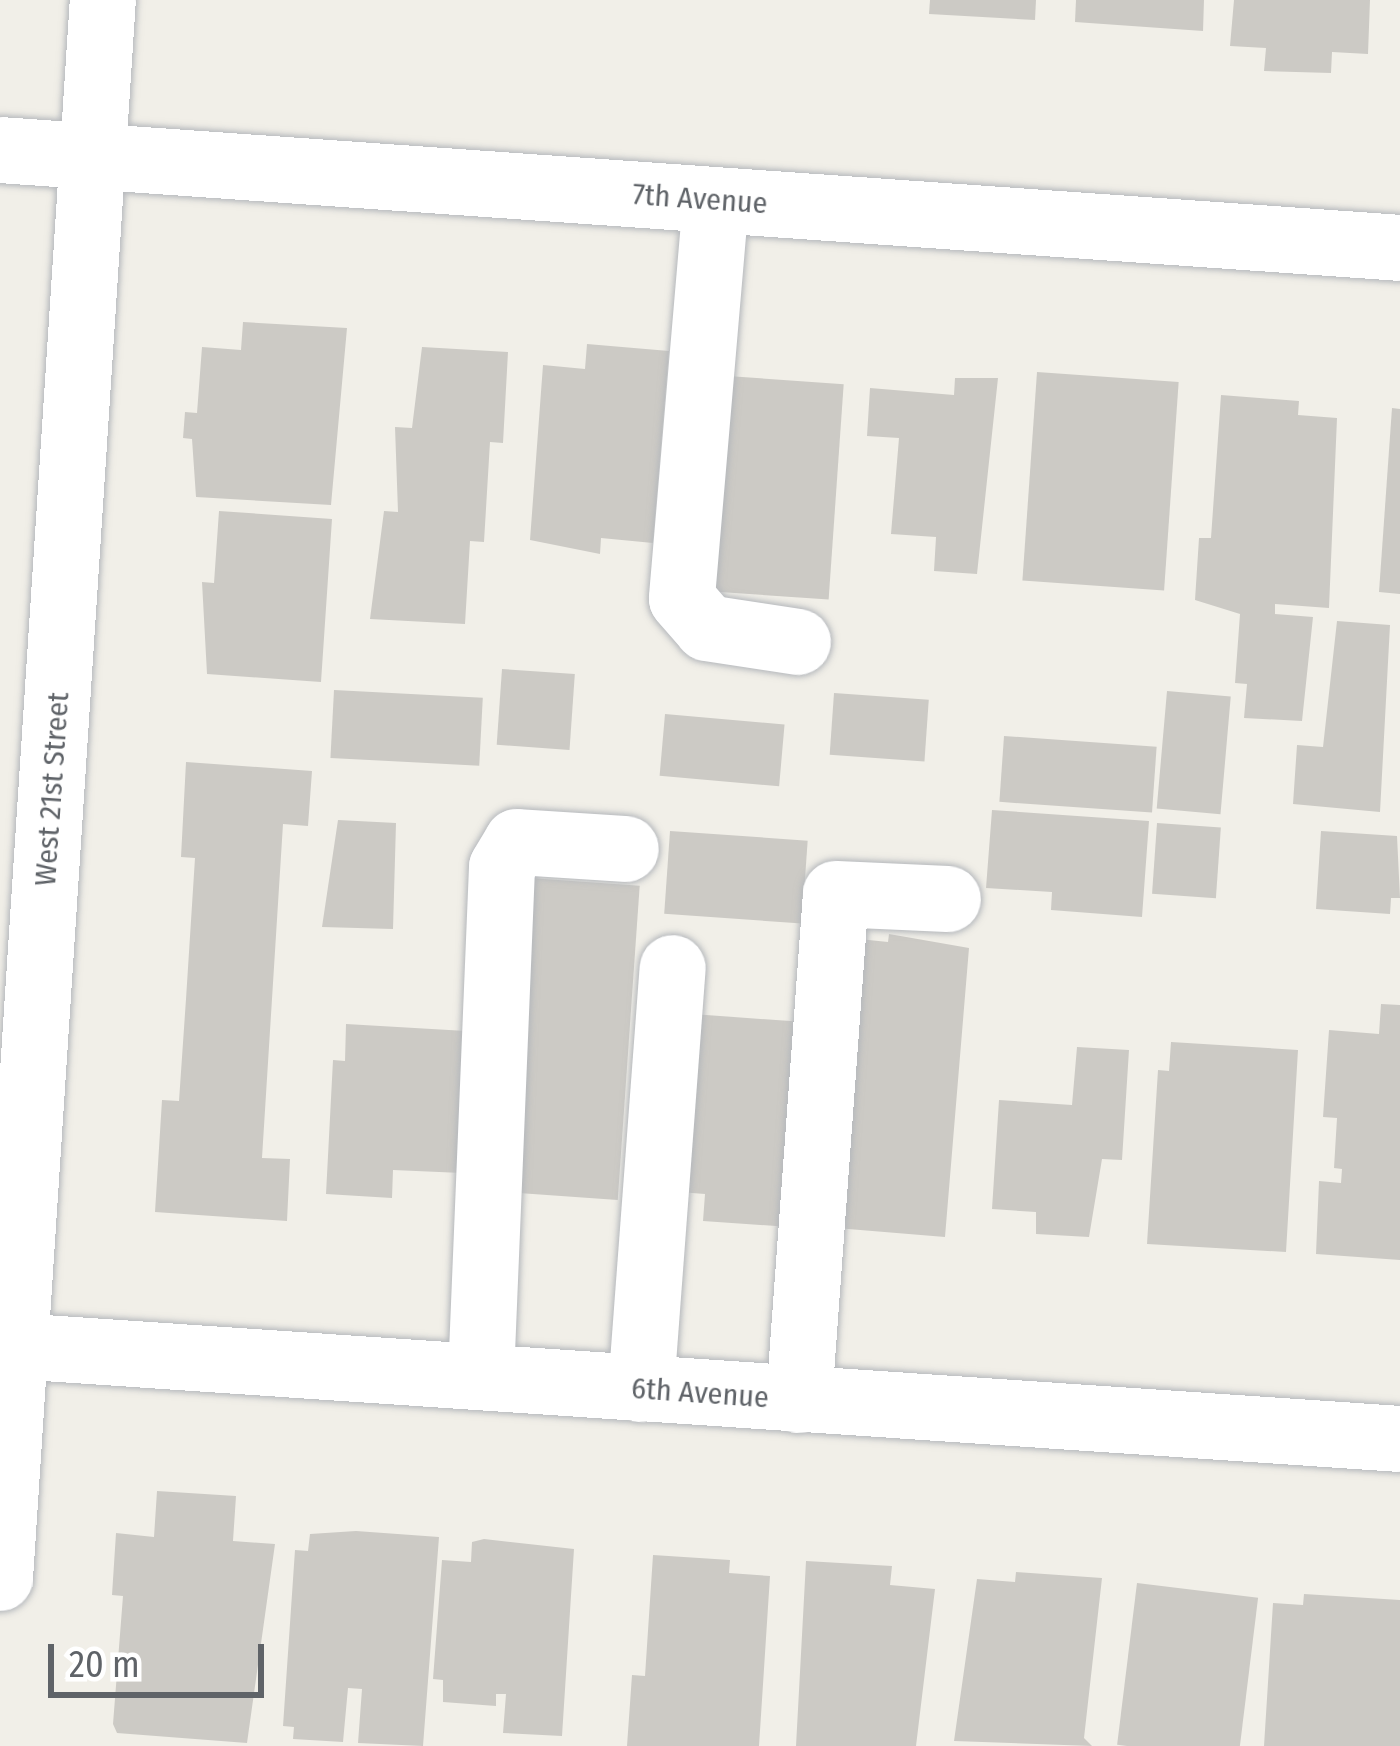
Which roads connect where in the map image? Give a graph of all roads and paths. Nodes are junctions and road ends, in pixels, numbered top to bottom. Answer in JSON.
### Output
{"nodes":[{"id":1,"x":103,"y":0,"type":"edge"},
{"id":2,"x":0,"y":150,"type":"edge"},
{"id":3,"x":93,"y":157,"type":"junction"},
{"id":4,"x":716,"y":200,"type":"junction"},
{"id":5,"x":1400,"y":248,"type":"edge"},
{"id":6,"x":798,"y":642,"type":"dead end"},
{"id":7,"x":626,"y":849,"type":"dead end"},
{"id":8,"x":948,"y":899,"type":"dead end"},
{"id":9,"x":673,"y":968,"type":"dead end"},
{"id":10,"x":7,"y":1346,"type":"edge"},
{"id":11,"x":481,"y":1377,"type":"junction"},
{"id":12,"x":641,"y":1389,"type":"junction"},
{"id":13,"x":800,"y":1400,"type":"junction"},
{"id":14,"x":1400,"y":1439,"type":"edge"},
{"id":15,"x":0,"y":1578,"type":"edge"}],
"edges":[{"from":1,"to":3,"type":"street","name":"West 21st Street"},
{"from":2,"to":3,"type":"street","name":"7th Avenue"},
{"from":3,"to":4,"type":"street","name":"7th Avenue"},
{"from":3,"to":10,"type":"street","name":"West 21st Street"},
{"from":4,"to":5,"type":"street","name":"7th Avenue"},
{"from":4,"to":6,"type":"street"},
{"from":7,"to":11,"type":"street"},
{"from":8,"to":13,"type":"street"},
{"from":9,"to":12,"type":"street"},
{"from":10,"to":11,"type":"street","name":"6th Avenue"},
{"from":10,"to":15,"type":"street","name":"West 21st Street"},
{"from":11,"to":12,"type":"street","name":"6th Avenue"},
{"from":12,"to":13,"type":"street","name":"6th Avenue"},
{"from":13,"to":14,"type":"street","name":"6th Avenue"}]}
